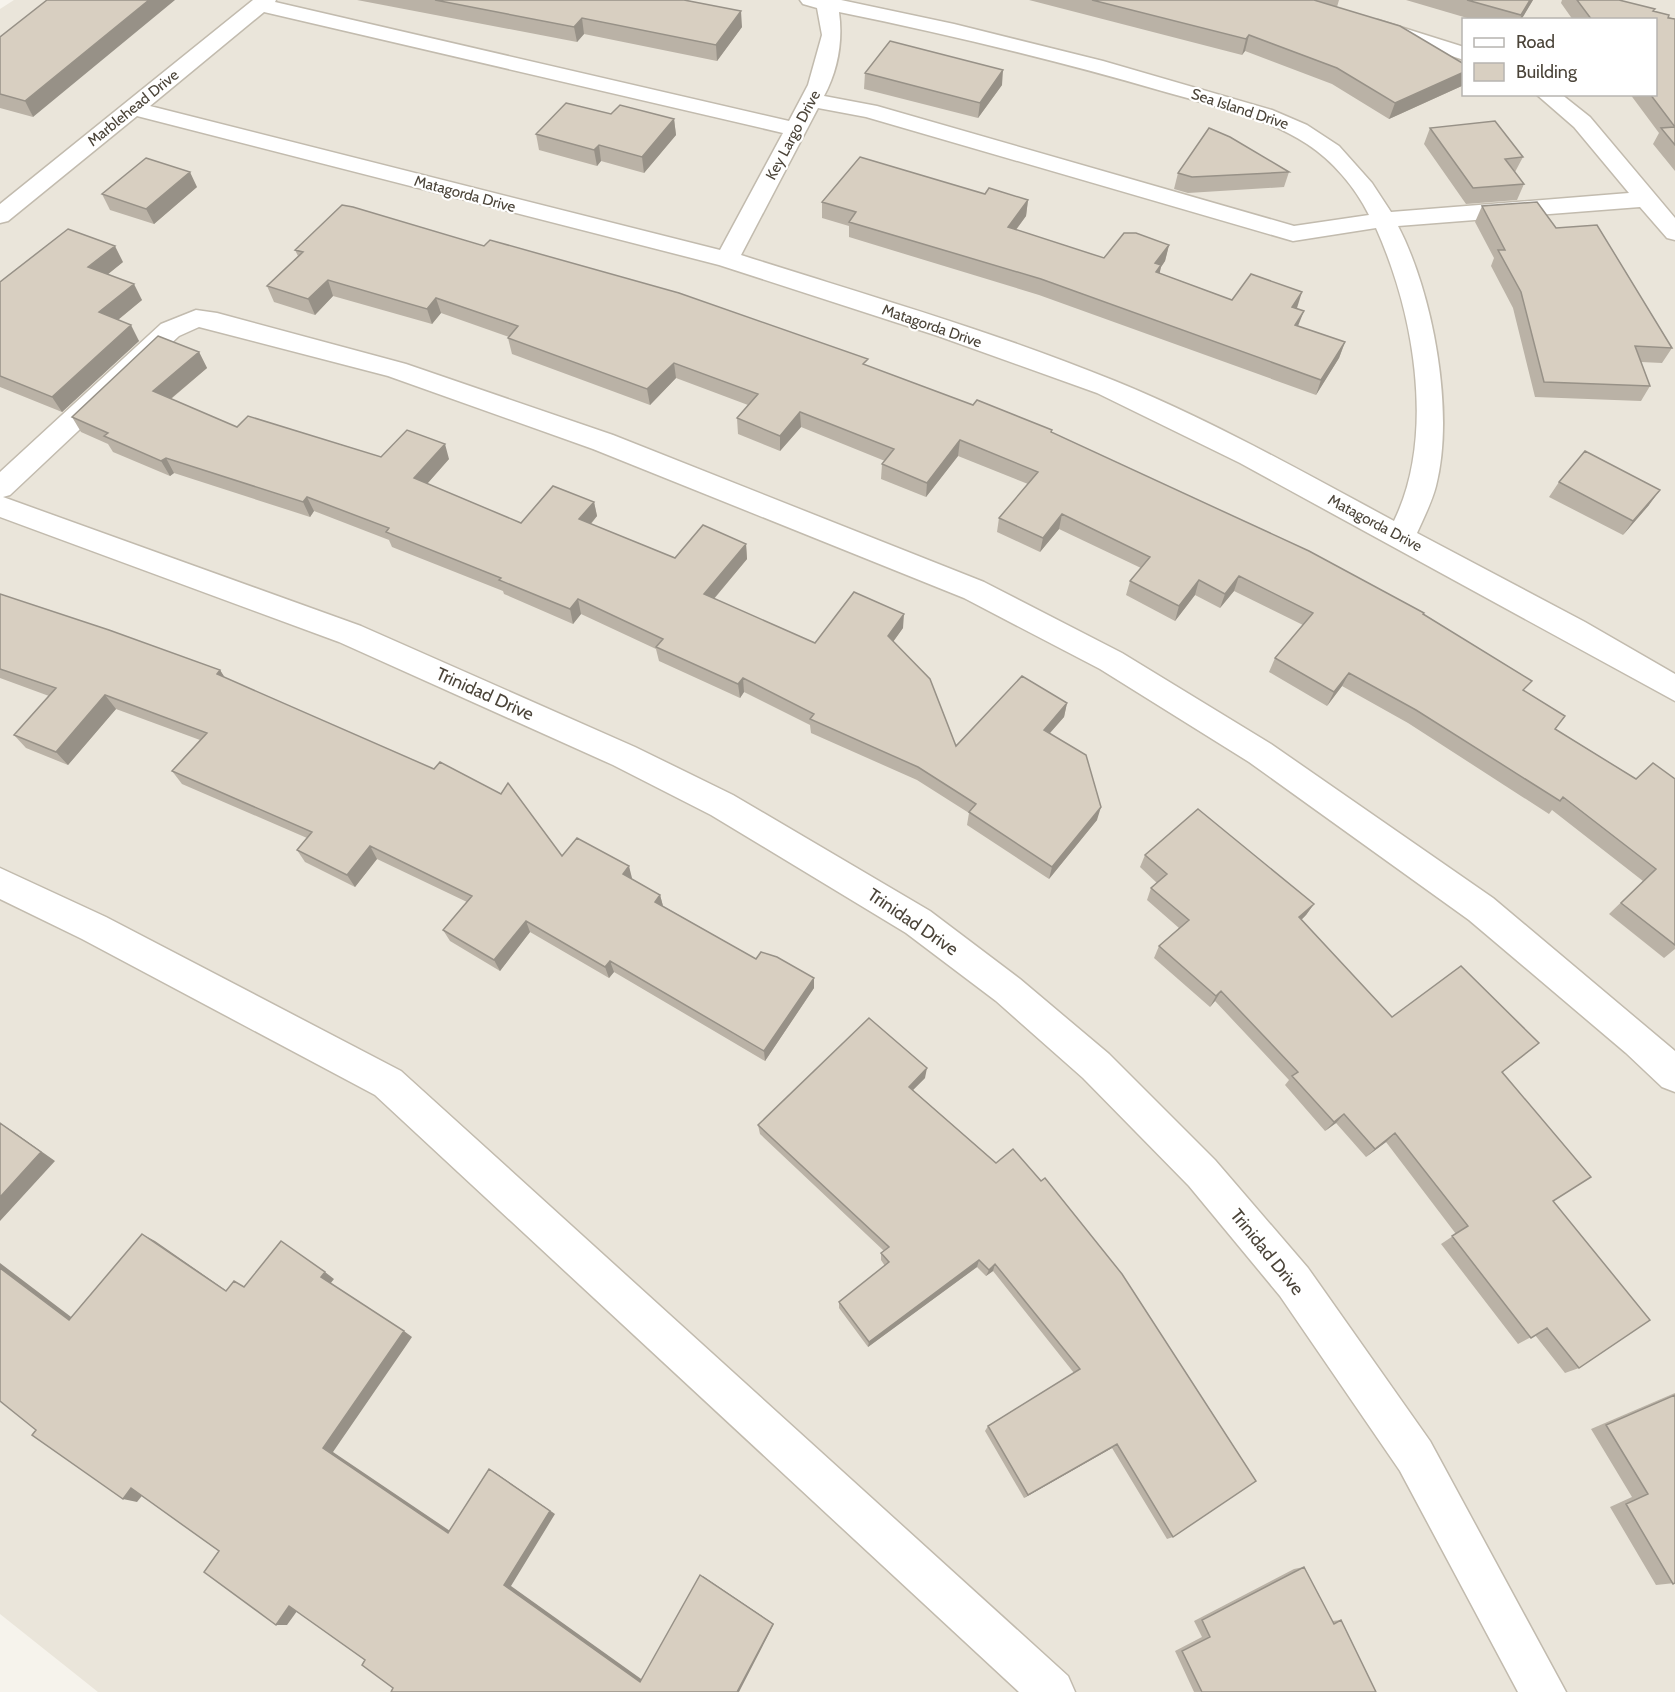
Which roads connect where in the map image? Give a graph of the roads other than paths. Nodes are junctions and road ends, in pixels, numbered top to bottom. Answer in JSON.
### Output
{"nodes":[{"id":1,"x":818,"y":2,"type":"edge"},
{"id":2,"x":263,"y":3,"type":"edge"},
{"id":3,"x":1362,"y":21,"type":"edge"},
{"id":4,"x":1462,"y":53,"type":"edge"},
{"id":5,"x":1550,"y":96,"type":"edge"},
{"id":6,"x":811,"y":100,"type":"junction"},
{"id":7,"x":133,"y":108,"type":"junction"},
{"id":8,"x":796,"y":129,"type":"junction"},
{"id":9,"x":1647,"y":199,"type":"junction"},
{"id":10,"x":0,"y":216,"type":"edge"},
{"id":11,"x":1383,"y":220,"type":"junction"},
{"id":12,"x":1675,"y":233,"type":"edge"},
{"id":13,"x":727,"y":260,"type":"junction"},
{"id":14,"x":0,"y":488,"type":"edge"},
{"id":15,"x":0,"y":506,"type":"edge"},
{"id":16,"x":1401,"y":536,"type":"junction"},
{"id":17,"x":1675,"y":689,"type":"edge"},
{"id":18,"x":0,"y":883,"type":"edge"},
{"id":19,"x":1675,"y":1075,"type":"edge"},
{"id":20,"x":1052,"y":1692,"type":"edge"},
{"id":21,"x":1543,"y":1692,"type":"edge"}],
"edges":[{"from":1,"to":6,"type":"street","name":"Key Largo Drive"},
{"from":1,"to":11,"type":"street","name":"Sea Island Drive"},
{"from":2,"to":7,"type":"street","name":"Marblehead Drive"},
{"from":2,"to":8,"type":"street"},
{"from":3,"to":4,"type":"street"},
{"from":5,"to":9,"type":"street"},
{"from":6,"to":8,"type":"street","name":"Key Largo Drive"},
{"from":6,"to":11,"type":"street"},
{"from":7,"to":10,"type":"street","name":"Marblehead Drive"},
{"from":7,"to":13,"type":"street","name":"Matagorda Drive"},
{"from":8,"to":13,"type":"street","name":"Key Largo Drive"},
{"from":9,"to":11,"type":"street"},
{"from":9,"to":12,"type":"street"},
{"from":11,"to":16,"type":"street","name":"Sea Island Drive"},
{"from":13,"to":16,"type":"street","name":"Matagorda Drive"},
{"from":14,"to":19,"type":"street"},
{"from":15,"to":21,"type":"street","name":"Trinidad Drive"},
{"from":16,"to":17,"type":"street","name":"Matagorda Drive"},
{"from":18,"to":20,"type":"street"}]}
